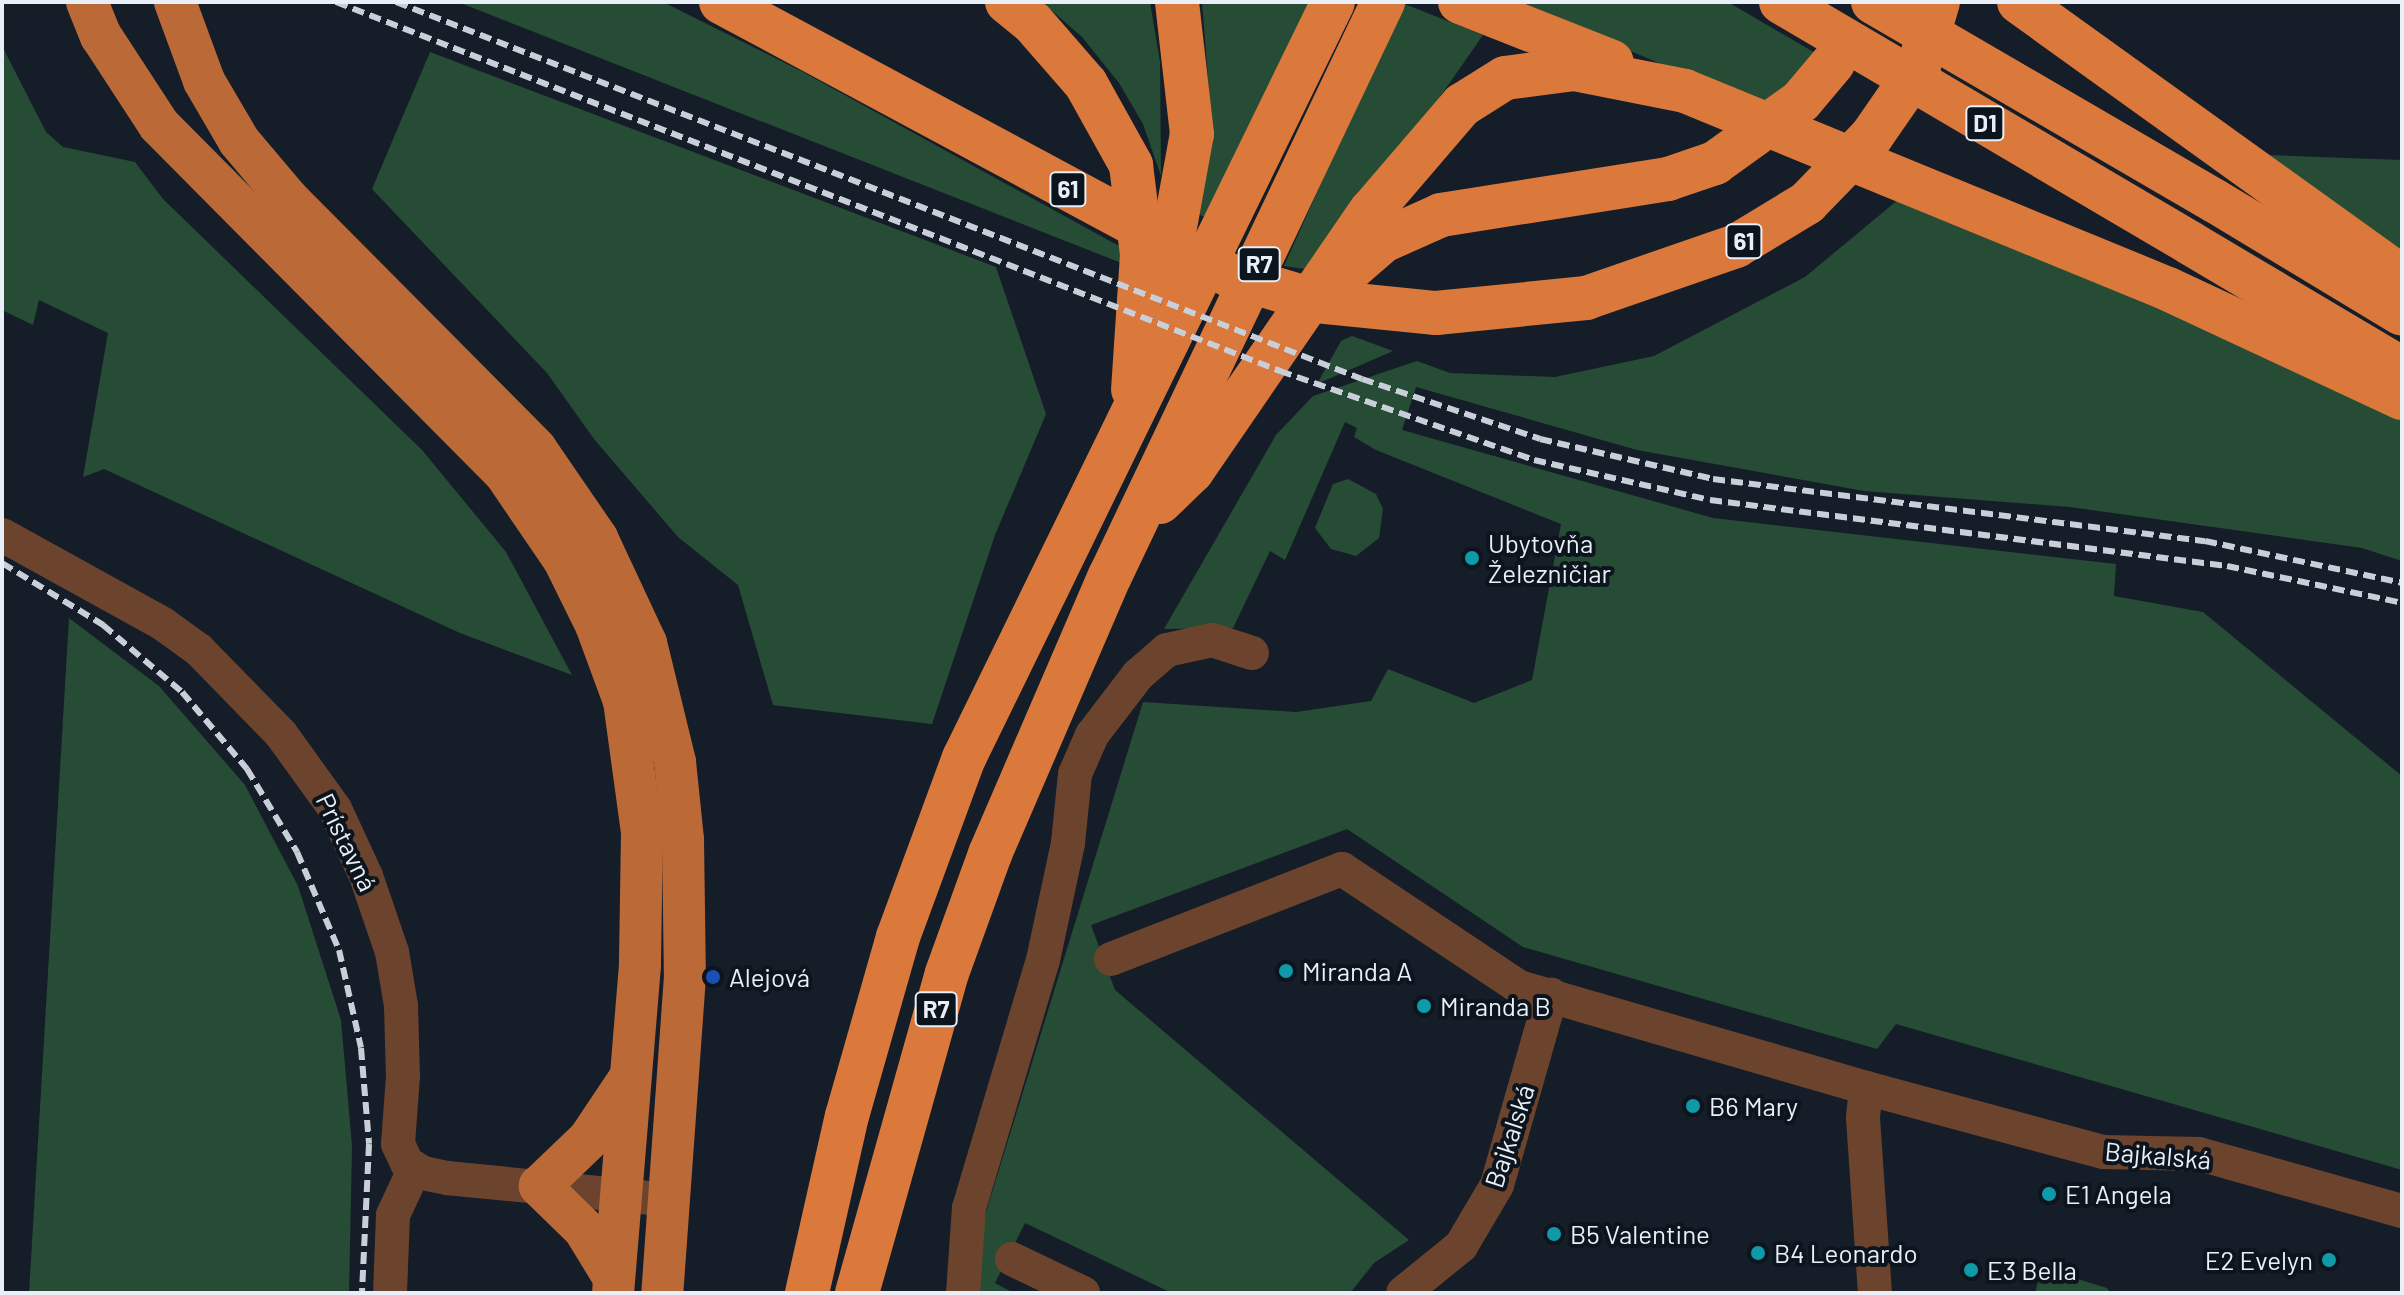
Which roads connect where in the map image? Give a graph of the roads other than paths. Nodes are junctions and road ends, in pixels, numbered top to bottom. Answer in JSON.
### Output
{"nodes":[{"id":1,"x":87,"y":2,"type":"edge"},
{"id":2,"x":175,"y":2,"type":"edge"},
{"id":3,"x":721,"y":2,"type":"edge"},
{"id":4,"x":1007,"y":2,"type":"edge"},
{"id":5,"x":1177,"y":2,"type":"edge"},
{"id":6,"x":1333,"y":2,"type":"edge"},
{"id":7,"x":1383,"y":2,"type":"edge"},
{"id":8,"x":1460,"y":2,"type":"edge"},
{"id":9,"x":1781,"y":2,"type":"edge"},
{"id":10,"x":1873,"y":2,"type":"edge"},
{"id":11,"x":1938,"y":2,"type":"edge"},
{"id":12,"x":2019,"y":2,"type":"edge"},
{"id":13,"x":1833,"y":63,"type":"dead end"},
{"id":14,"x":1685,"y":91,"type":"junction"},
{"id":15,"x":2402,"y":277,"type":"edge"},
{"id":16,"x":1307,"y":307,"type":"junction"},
{"id":17,"x":2402,"y":314,"type":"edge"},
{"id":18,"x":2402,"y":369,"type":"edge"},
{"id":19,"x":2402,"y":398,"type":"edge"},
{"id":20,"x":1132,"y":412,"type":"junction"},
{"id":21,"x":1135,"y":526,"type":"junction"},
{"id":22,"x":2,"y":535,"type":"edge"},
{"id":23,"x":1252,"y":653,"type":"dead end"},
{"id":24,"x":1111,"y":959,"type":"dead end"},
{"id":25,"x":1551,"y":995,"type":"junction"},
{"id":26,"x":630,"y":1078,"type":"junction"},
{"id":27,"x":1866,"y":1088,"type":"junction"},
{"id":28,"x":414,"y":1170,"type":"junction"},
{"id":29,"x":540,"y":1186,"type":"junction"},
{"id":30,"x":623,"y":1195,"type":"junction"},
{"id":31,"x":672,"y":1200,"type":"junction"},
{"id":32,"x":2402,"y":1211,"type":"edge"},
{"id":33,"x":1012,"y":1259,"type":"dead end"},
{"id":34,"x":614,"y":1286,"type":"edge"},
{"id":35,"x":390,"y":1293,"type":"edge"},
{"id":36,"x":662,"y":1293,"type":"edge"},
{"id":37,"x":807,"y":1293,"type":"edge"},
{"id":38,"x":857,"y":1293,"type":"edge"},
{"id":39,"x":963,"y":1293,"type":"edge"},
{"id":40,"x":1083,"y":1293,"type":"edge"},
{"id":41,"x":1403,"y":1293,"type":"edge"},
{"id":42,"x":1875,"y":1293,"type":"edge"}],
"edges":[{"from":1,"to":26,"type":"main road"},
{"from":2,"to":31,"type":"main road"},
{"from":3,"to":11,"type":"highway","number":"61","bridge":true},
{"from":4,"to":20,"type":"highway"},
{"from":5,"to":20,"type":"highway"},
{"from":6,"to":20,"type":"highway","number":"R7"},
{"from":7,"to":21,"type":"highway","number":"R7"},
{"from":8,"to":14,"type":"highway"},
{"from":9,"to":18,"type":"highway","number":"D1","bridge":true},
{"from":10,"to":17,"type":"highway","number":"D1","bridge":true},
{"from":12,"to":15,"type":"highway"},
{"from":13,"to":16,"type":"highway"},
{"from":14,"to":16,"type":"highway"},
{"from":14,"to":19,"type":"highway","bridge":true},
{"from":16,"to":21,"type":"highway"},
{"from":20,"to":37,"type":"highway","number":"R7"},
{"from":21,"to":38,"type":"highway","number":"R7"},
{"from":22,"to":28,"type":"street","name":"Prístavná"},
{"from":23,"to":39,"type":"street"},
{"from":24,"to":25,"type":"street","name":"Bajkalská"},
{"from":25,"to":27,"type":"street","name":"Bajkalská"},
{"from":25,"to":41,"type":"street","name":"Bajkalská"},
{"from":26,"to":29,"type":"main road"},
{"from":26,"to":30,"type":"main road"},
{"from":27,"to":32,"type":"street","name":"Bajkalská"},
{"from":27,"to":42,"type":"street"},
{"from":28,"to":29,"type":"street"},
{"from":28,"to":35,"type":"street"},
{"from":29,"to":30,"type":"street"},
{"from":29,"to":34,"type":"main road"},
{"from":30,"to":31,"type":"street"},
{"from":30,"to":34,"type":"main road"},
{"from":31,"to":36,"type":"main road"},
{"from":33,"to":40,"type":"street"}]}
